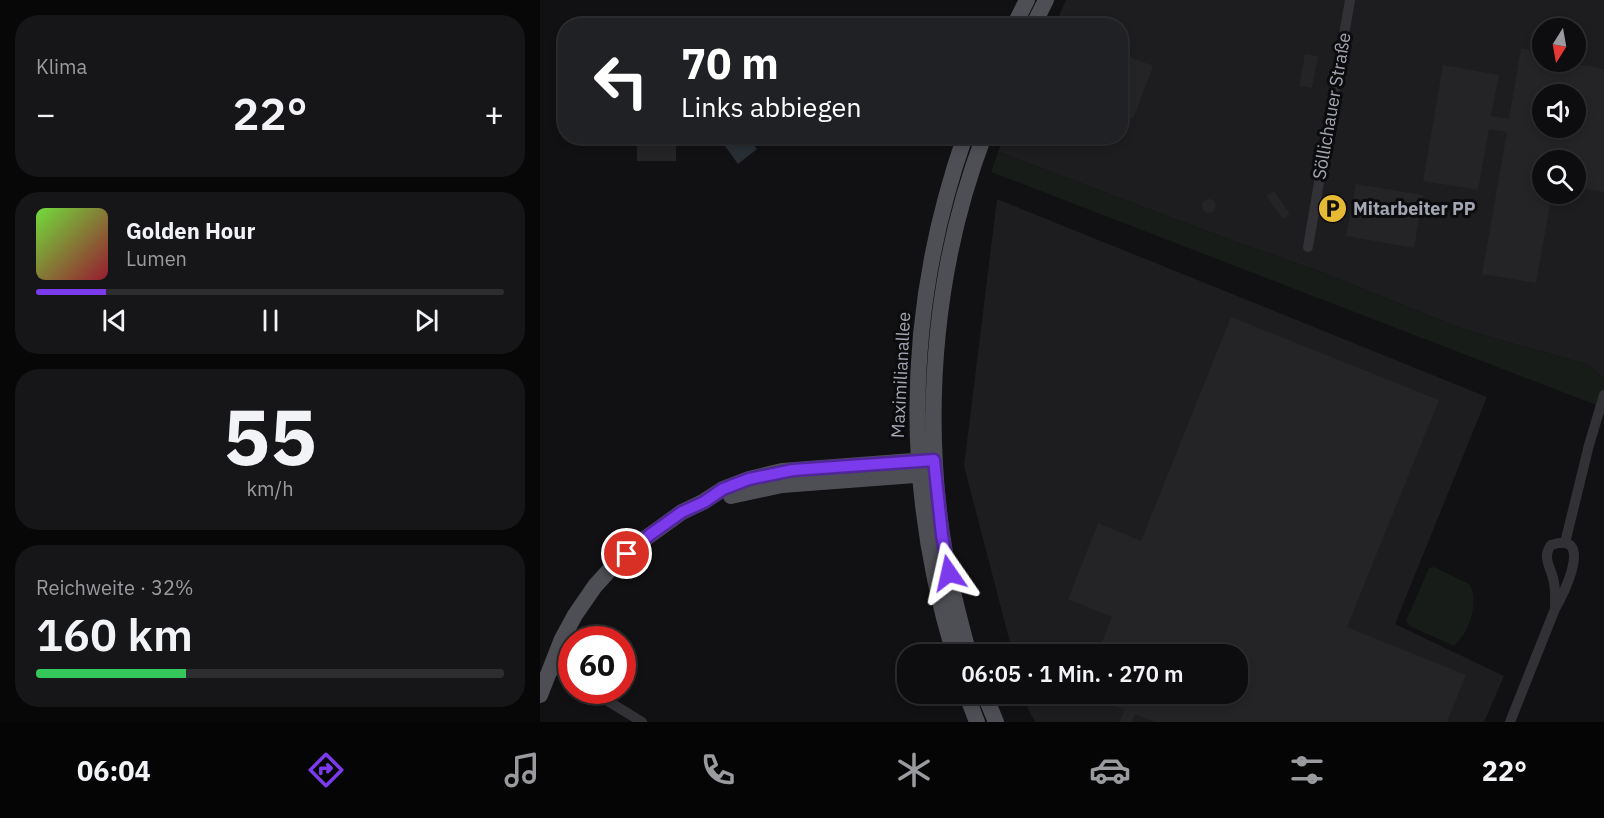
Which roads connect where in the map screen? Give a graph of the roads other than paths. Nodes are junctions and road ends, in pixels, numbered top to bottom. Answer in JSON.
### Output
{"nodes":[{"id":1,"x":1027,"y":0,"type":"edge"},
{"id":2,"x":1046,"y":0,"type":"edge"},
{"id":3,"x":1350,"y":0,"type":"edge"},
{"id":4,"x":1018,"y":18,"type":"edge"},
{"id":5,"x":1037,"y":18,"type":"edge"},
{"id":6,"x":963,"y":144,"type":"edge"},
{"id":7,"x":981,"y":144,"type":"edge"},
{"id":8,"x":1308,"y":247,"type":"dead end"},
{"id":9,"x":1604,"y":395,"type":"edge"},
{"id":10,"x":927,"y":467,"type":"junction"},
{"id":11,"x":1565,"y":543,"type":"junction"},
{"id":12,"x":1555,"y":609,"type":"junction"},
{"id":13,"x":952,"y":644,"type":"edge"},
{"id":14,"x":967,"y":644,"type":"edge"},
{"id":15,"x":551,"y":667,"type":"junction"},
{"id":16,"x":558,"y":671,"type":"edge"},
{"id":17,"x":540,"y":695,"type":"edge"},
{"id":18,"x":613,"y":704,"type":"edge"},
{"id":19,"x":970,"y":704,"type":"edge"},
{"id":20,"x":989,"y":704,"type":"edge"},
{"id":21,"x":642,"y":722,"type":"edge"},
{"id":22,"x":977,"y":722,"type":"edge"},
{"id":23,"x":996,"y":722,"type":"edge"},
{"id":24,"x":1510,"y":722,"type":"edge"}],
"edges":[{"from":1,"to":4,"type":"main road"},
{"from":2,"to":5,"type":"main road"},
{"from":3,"to":8,"type":"street","name":"Söllichauer Straße"},
{"from":6,"to":10,"type":"main road","name":"Maximilianallee"},
{"from":7,"to":10,"type":"main road","name":"Maximilianallee"},
{"from":9,"to":11,"type":"street"},
{"from":10,"to":13,"type":"main road","name":"Maximilianallee"},
{"from":10,"to":14,"type":"main road"},
{"from":10,"to":15,"type":"main road"},
{"from":11,"to":12,"type":"street"},
{"from":11,"to":12,"type":"street"},
{"from":12,"to":24,"type":"street"},
{"from":15,"to":16,"type":"street"},
{"from":15,"to":17,"type":"main road"},
{"from":18,"to":21,"type":"street"},
{"from":19,"to":22,"type":"main road"},
{"from":20,"to":23,"type":"main road"}]}
